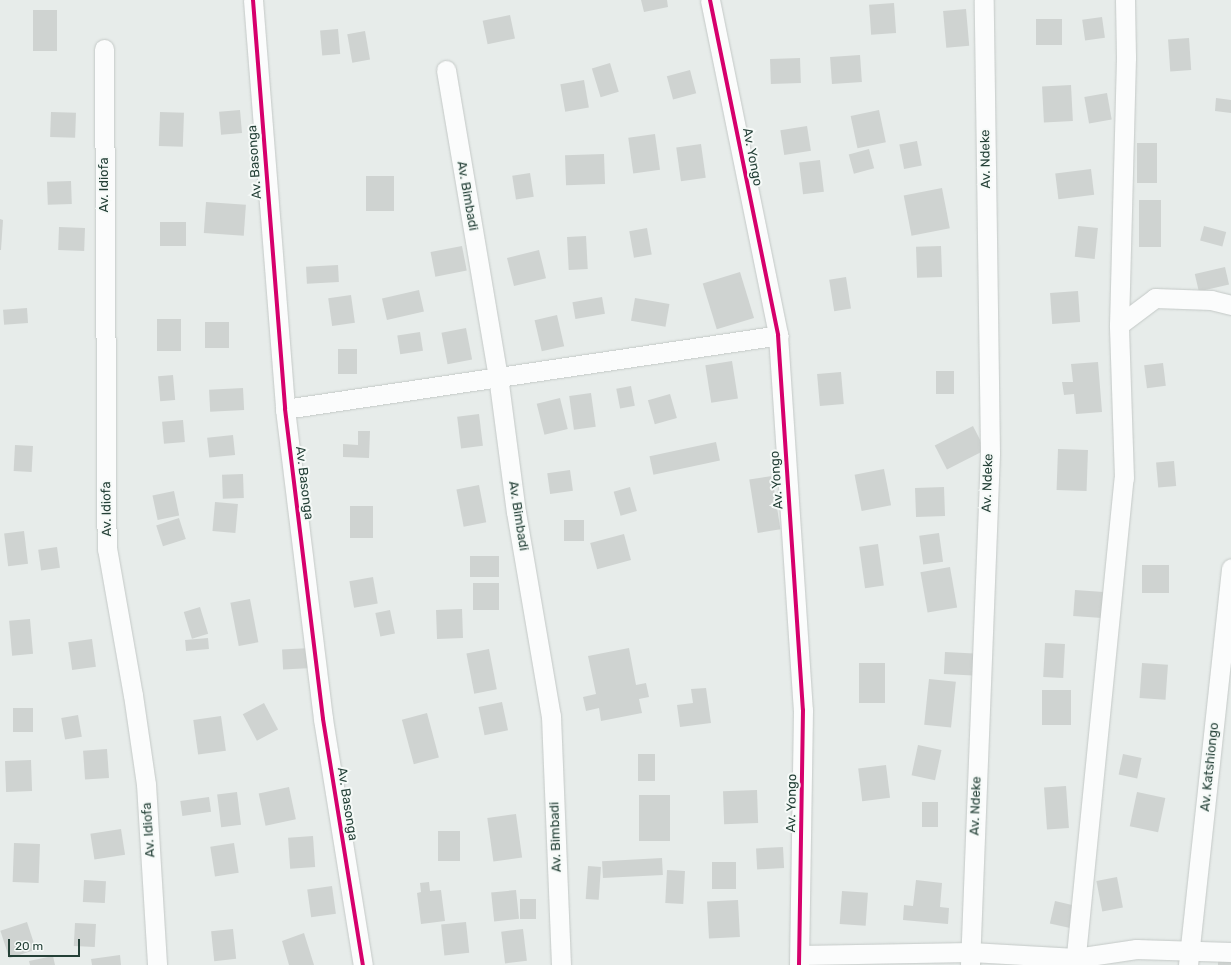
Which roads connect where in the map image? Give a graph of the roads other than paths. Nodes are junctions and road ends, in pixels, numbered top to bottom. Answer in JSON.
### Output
{"nodes":[{"id":1,"x":252,"y":0,"type":"edge"},
{"id":2,"x":710,"y":0,"type":"edge"},
{"id":3,"x":984,"y":0,"type":"edge"},
{"id":4,"x":1125,"y":0,"type":"edge"},
{"id":5,"x":104,"y":49,"type":"dead end"},
{"id":6,"x":446,"y":70,"type":"dead end"},
{"id":7,"x":1231,"y":305,"type":"edge"},
{"id":8,"x":1119,"y":325,"type":"junction"},
{"id":9,"x":778,"y":335,"type":"junction"},
{"id":10,"x":498,"y":376,"type":"junction"},
{"id":11,"x":285,"y":409,"type":"junction"},
{"id":12,"x":1231,"y":568,"type":"edge"},
{"id":13,"x":1231,"y":952,"type":"edge"},
{"id":14,"x":970,"y":958,"type":"edge"},
{"id":15,"x":1189,"y":958,"type":"edge"},
{"id":16,"x":799,"y":960,"type":"edge"},
{"id":17,"x":1076,"y":962,"type":"edge"},
{"id":18,"x":157,"y":965,"type":"edge"},
{"id":19,"x":363,"y":965,"type":"edge"},
{"id":20,"x":561,"y":965,"type":"edge"}],
"edges":[{"from":1,"to":11,"type":"street","name":"Av. Basonga"},
{"from":2,"to":9,"type":"street","name":"Av. Yongo"},
{"from":3,"to":14,"type":"street","name":"Av. Ndeke"},
{"from":4,"to":8,"type":"street"},
{"from":5,"to":18,"type":"street","name":"Av. Idiofa"},
{"from":6,"to":10,"type":"street","name":"Av. Bimbadi"},
{"from":7,"to":8,"type":"street"},
{"from":8,"to":17,"type":"street"},
{"from":9,"to":10,"type":"street"},
{"from":9,"to":16,"type":"street","name":"Av. Yongo"},
{"from":10,"to":11,"type":"street"},
{"from":10,"to":20,"type":"street","name":"Av. Bimbadi"},
{"from":11,"to":19,"type":"street","name":"Av. Basonga"},
{"from":12,"to":15,"type":"street","name":"Av. Katshiongo"},
{"from":13,"to":15,"type":"street"},
{"from":14,"to":16,"type":"street"},
{"from":14,"to":17,"type":"street"},
{"from":15,"to":17,"type":"street"}]}
